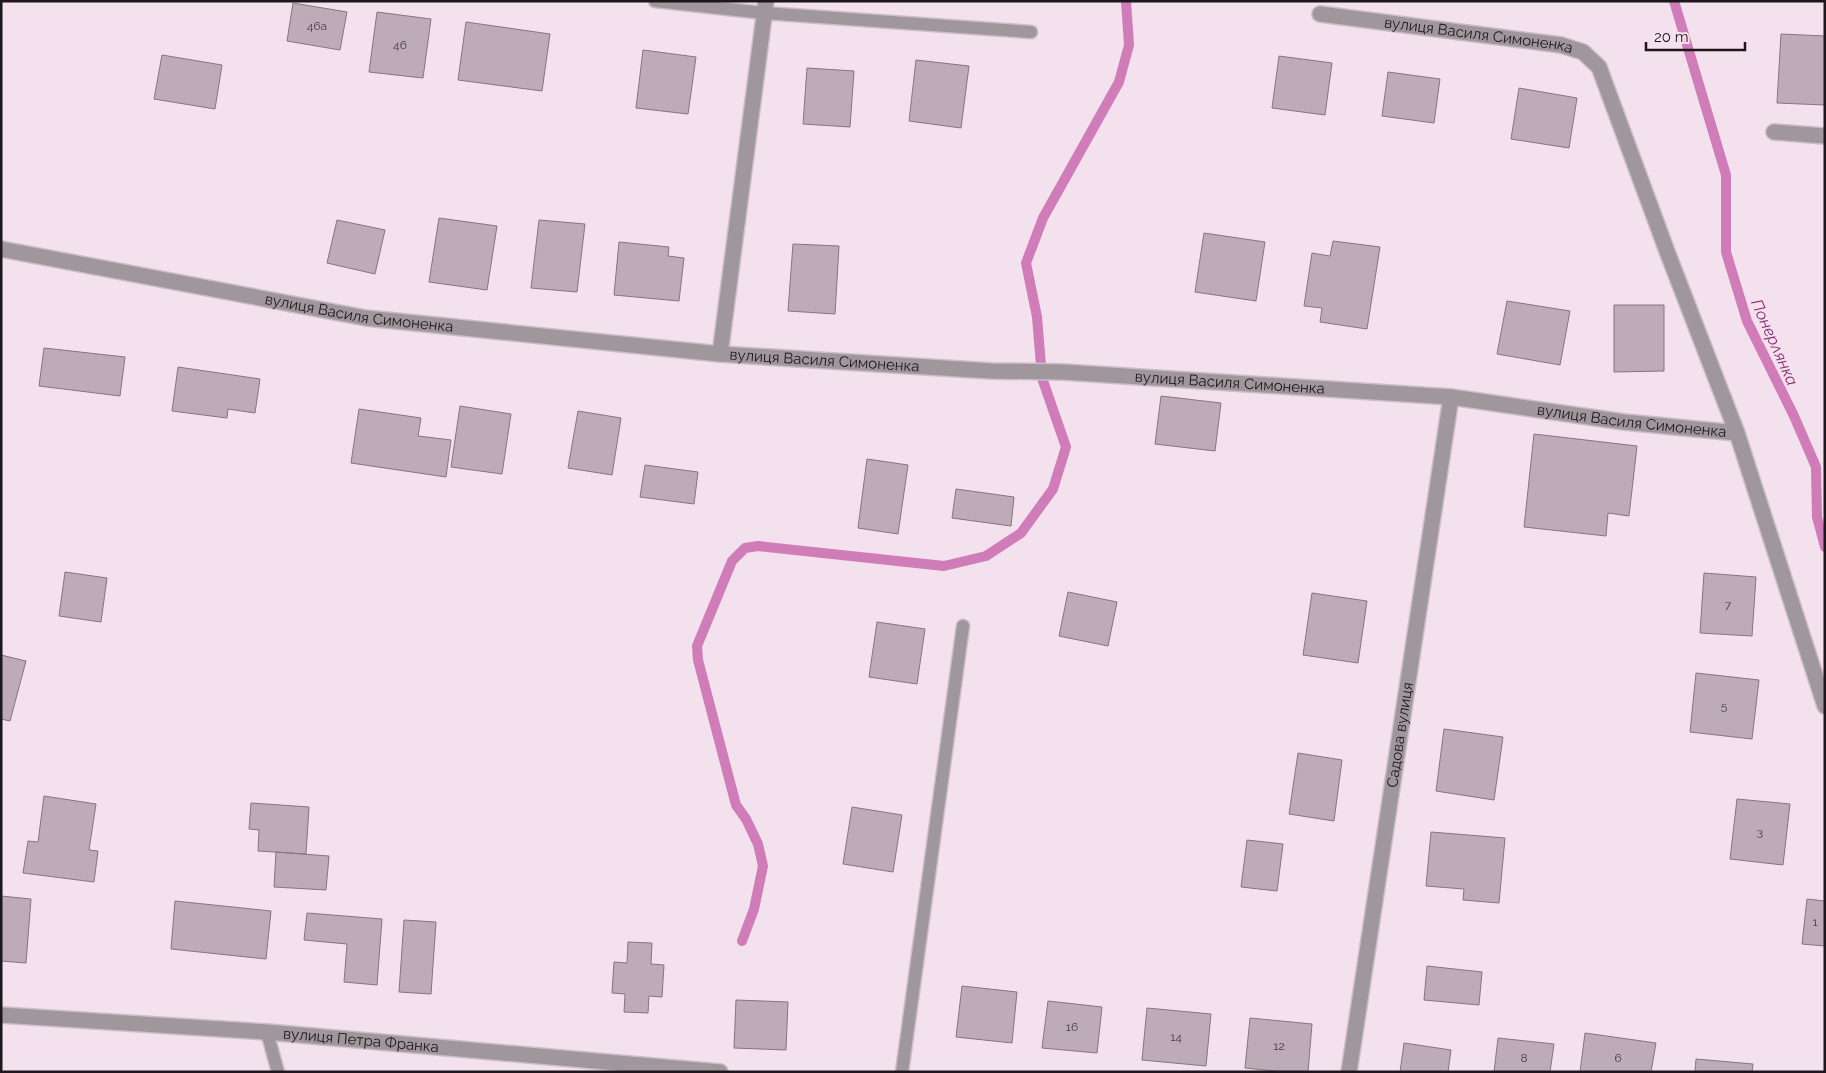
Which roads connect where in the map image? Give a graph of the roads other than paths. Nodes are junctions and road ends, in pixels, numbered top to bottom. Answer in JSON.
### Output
{"nodes":[{"id":1,"x":655,"y":1,"type":"edge"},
{"id":2,"x":765,"y":7,"type":"edge"},
{"id":3,"x":1320,"y":14,"type":"dead end"},
{"id":4,"x":1031,"y":32,"type":"dead end"},
{"id":5,"x":1774,"y":132,"type":"dead end"},
{"id":6,"x":1825,"y":136,"type":"edge"},
{"id":7,"x":1,"y":249,"type":"edge"},
{"id":8,"x":720,"y":354,"type":"junction"},
{"id":9,"x":1451,"y":397,"type":"junction"},
{"id":10,"x":1737,"y":433,"type":"junction"},
{"id":11,"x":962,"y":626,"type":"dead end"},
{"id":12,"x":1825,"y":706,"type":"edge"},
{"id":13,"x":1,"y":1015,"type":"edge"},
{"id":14,"x":268,"y":1032,"type":"junction"},
{"id":15,"x":562,"y":1064,"type":"edge"},
{"id":16,"x":278,"y":1072,"type":"edge"},
{"id":17,"x":720,"y":1072,"type":"edge"},
{"id":18,"x":902,"y":1072,"type":"edge"},
{"id":19,"x":1349,"y":1072,"type":"edge"}],
"edges":[{"from":1,"to":2,"type":"lane"},
{"from":2,"to":4,"type":"lane"},
{"from":2,"to":8,"type":"street","name":"вулиця Василя Симоненка"},
{"from":3,"to":10,"type":"street","name":"вулиця Василя Симоненка"},
{"from":5,"to":6,"type":"street"},
{"from":7,"to":8,"type":"street","name":"вулиця Василя Симоненка"},
{"from":8,"to":9,"type":"street","name":"вулиця Василя Симоненка"},
{"from":9,"to":10,"type":"street","name":"вулиця Василя Симоненка"},
{"from":9,"to":19,"type":"street","name":"Садова вулиця"},
{"from":10,"to":12,"type":"street","name":"вулиця Василя Симоненка"},
{"from":11,"to":18,"type":"lane"},
{"from":13,"to":14,"type":"street","name":"вулиця Петра Франка"},
{"from":14,"to":15,"type":"street","name":"вулиця Петра Франка"},
{"from":14,"to":16,"type":"lane"},
{"from":15,"to":17,"type":"street","name":"вулиця Петра Франка"}]}
